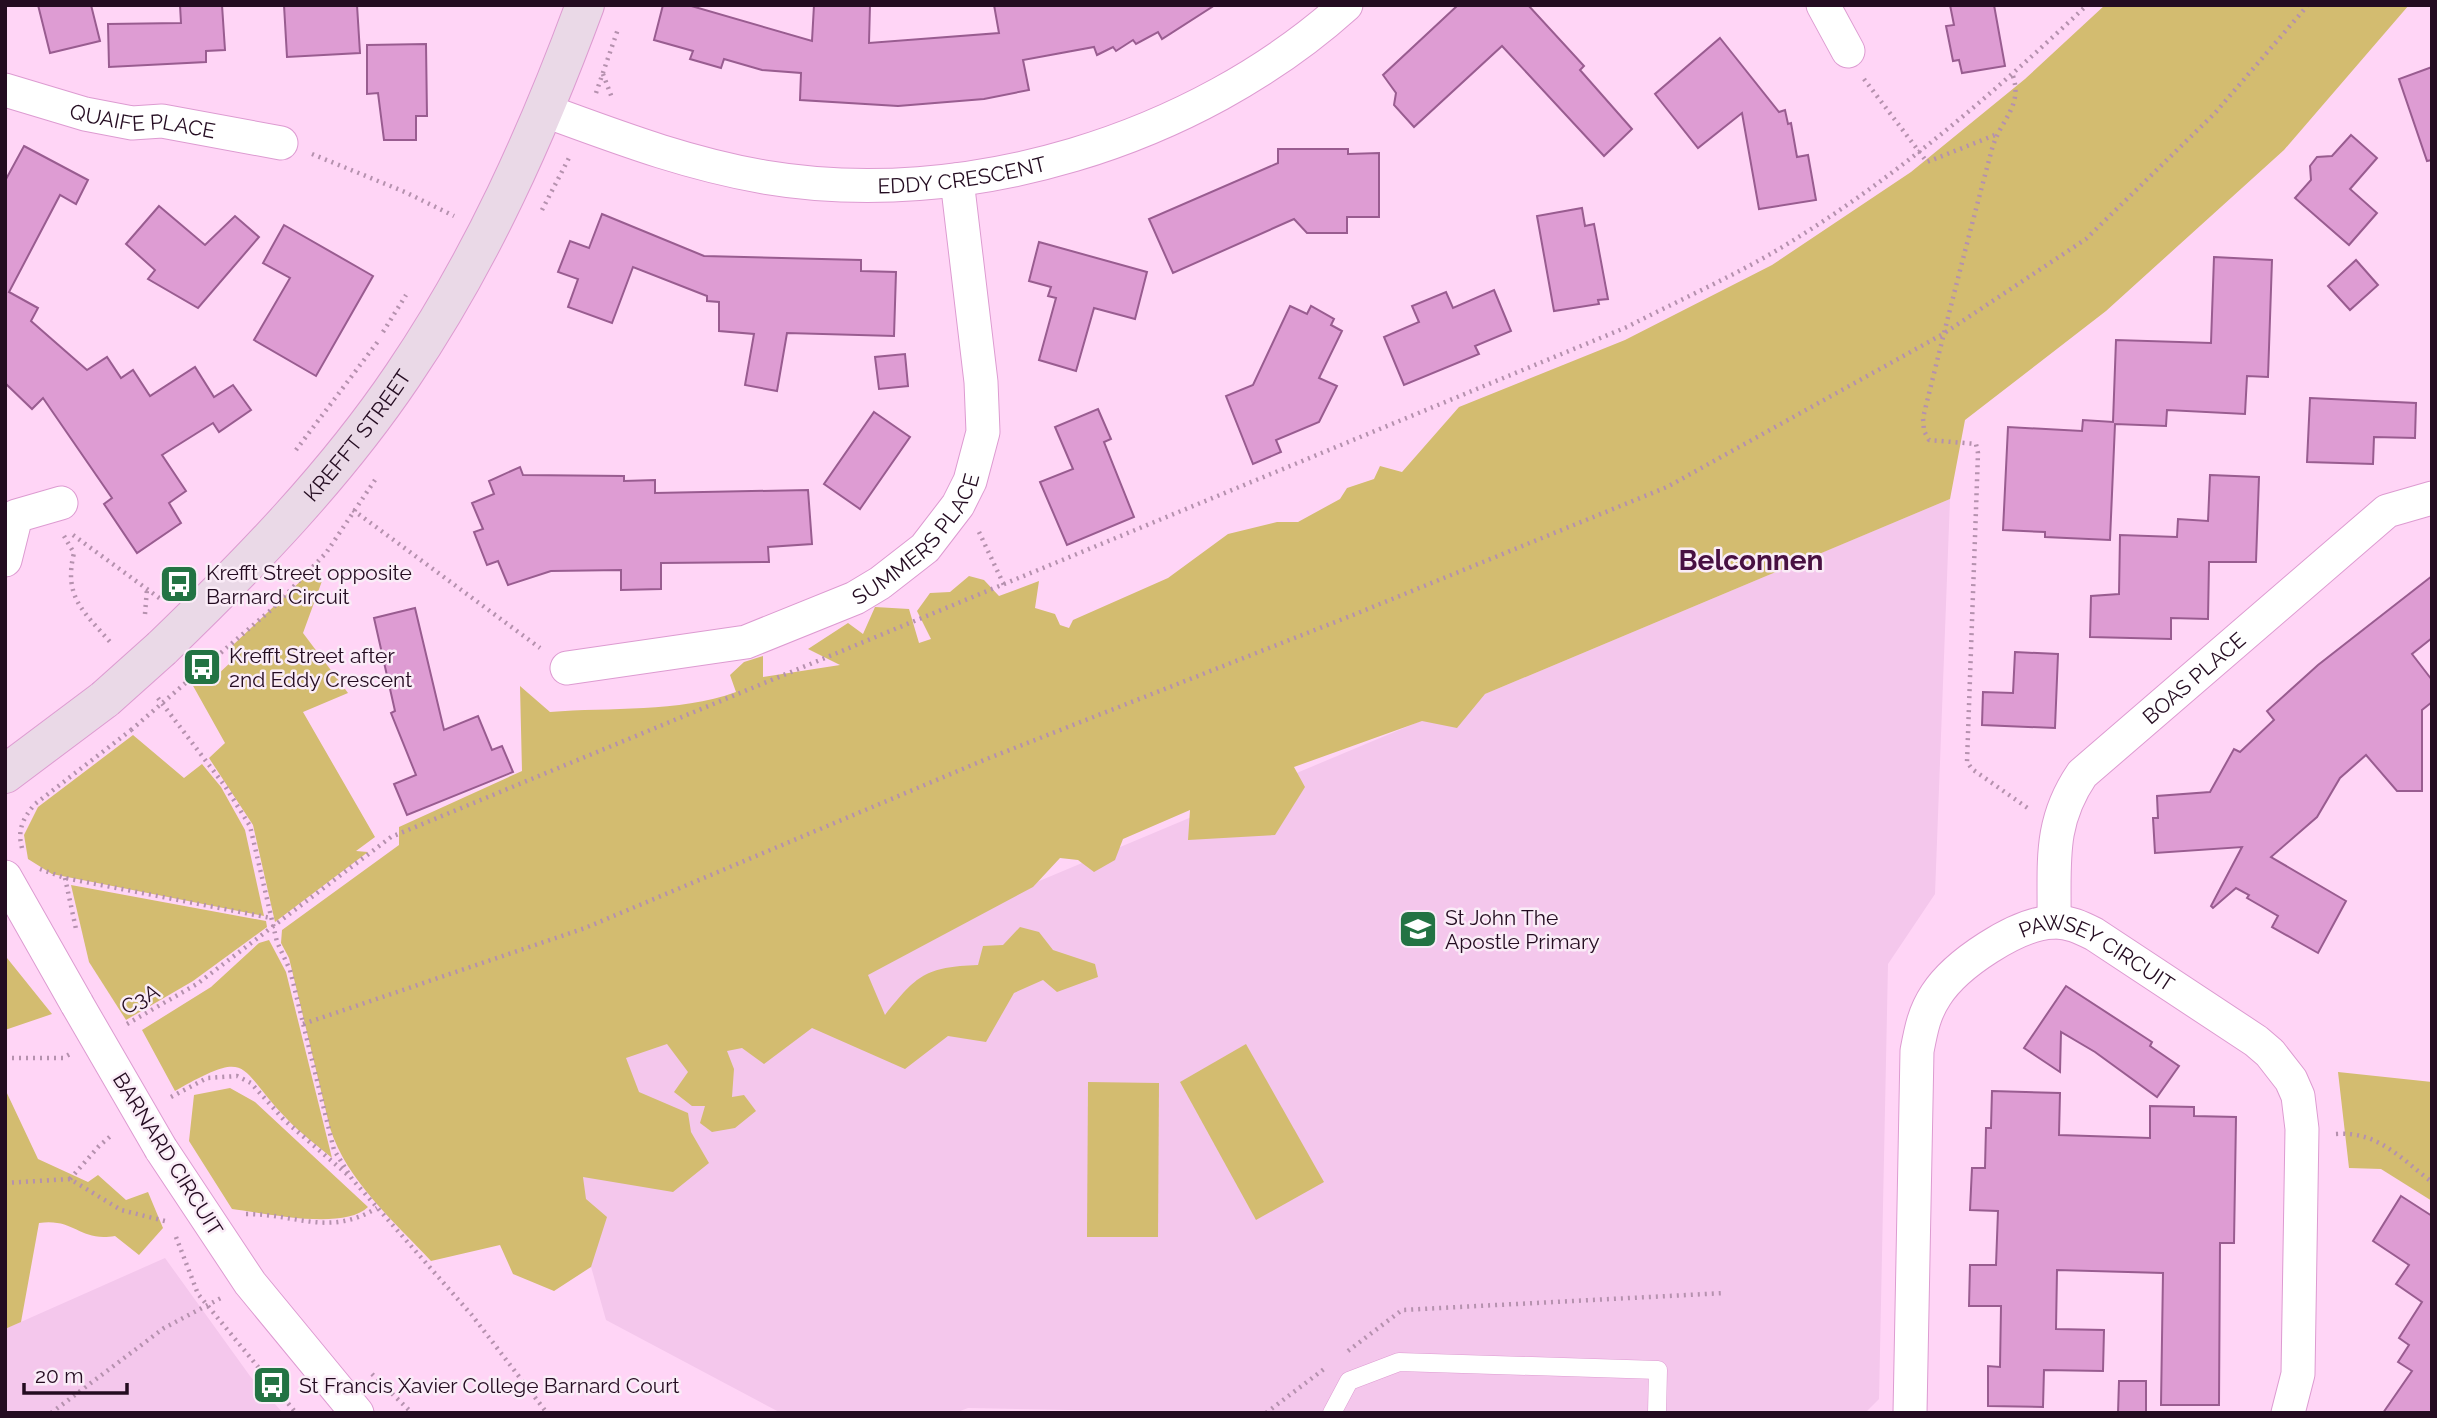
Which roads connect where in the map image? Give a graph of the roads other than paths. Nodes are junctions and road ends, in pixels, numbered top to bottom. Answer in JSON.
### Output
{"nodes":[{"id":1,"x":585,"y":5,"type":"edge"},
{"id":2,"x":1346,"y":5,"type":"edge"},
{"id":3,"x":1823,"y":5,"type":"edge"},
{"id":4,"x":1848,"y":51,"type":"road end"},
{"id":5,"x":5,"y":90,"type":"edge"},
{"id":6,"x":546,"y":111,"type":"junction"},
{"id":7,"x":281,"y":144,"type":"road end"},
{"id":8,"x":957,"y":180,"type":"junction"},
{"id":9,"x":2432,"y":498,"type":"edge"},
{"id":10,"x":11,"y":510,"type":"edge"},
{"id":11,"x":65,"y":517,"type":"road end"},
{"id":12,"x":5,"y":560,"type":"edge"},
{"id":13,"x":566,"y":668,"type":"road end"},
{"id":14,"x":5,"y":774,"type":"edge"},
{"id":15,"x":21,"y":868,"type":"edge"},
{"id":16,"x":2054,"y":922,"type":"junction"},
{"id":17,"x":357,"y":1413,"type":"edge"},
{"id":18,"x":1332,"y":1413,"type":"edge"},
{"id":19,"x":1657,"y":1413,"type":"edge"},
{"id":20,"x":1910,"y":1413,"type":"edge"},
{"id":21,"x":2288,"y":1413,"type":"edge"}],
"edges":[{"from":1,"to":6,"type":"street","name":"KREFFT STREET"},
{"from":2,"to":8,"type":"street","name":"EDDY CRESCENT"},
{"from":3,"to":4,"type":"street"},
{"from":5,"to":7,"type":"street","name":"QUAIFE PLACE"},
{"from":6,"to":8,"type":"street","name":"EDDY CRESCENT"},
{"from":6,"to":14,"type":"street","name":"KREFFT STREET","bridge":true},
{"from":8,"to":13,"type":"street","name":"SUMMERS PLACE"},
{"from":9,"to":16,"type":"street","name":"BOAS PLACE"},
{"from":10,"to":11,"type":"street"},
{"from":10,"to":12,"type":"street"},
{"from":15,"to":17,"type":"street","name":"BARNARD CIRCUIT","bridge":true},
{"from":16,"to":20,"type":"street","name":"PAWSEY CIRCUIT"},
{"from":16,"to":21,"type":"street","name":"PAWSEY CIRCUIT"},
{"from":18,"to":19,"type":"lane"}]}
